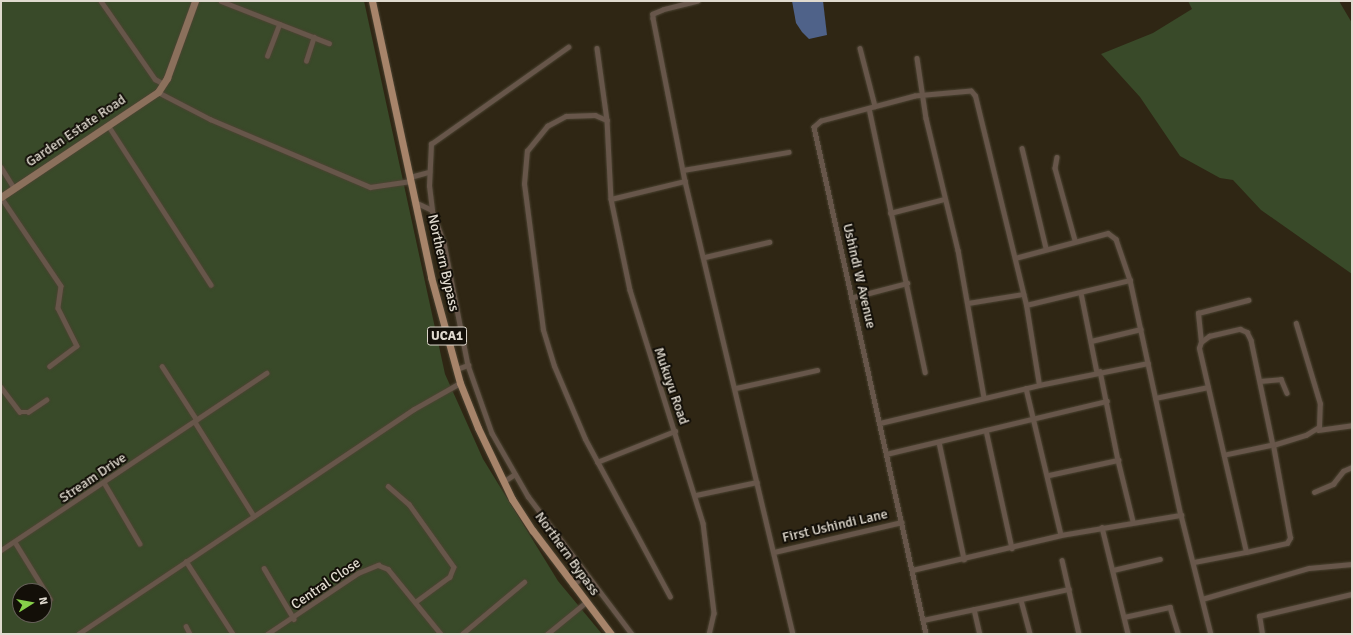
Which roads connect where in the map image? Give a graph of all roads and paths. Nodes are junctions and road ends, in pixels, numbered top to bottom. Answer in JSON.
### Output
{"nodes":[{"id":1,"x":101,"y":1,"type":"edge"},
{"id":2,"x":195,"y":1,"type":"edge"},
{"id":3,"x":221,"y":1,"type":"edge"},
{"id":4,"x":372,"y":1,"type":"edge"},
{"id":5,"x":698,"y":1,"type":"edge"},
{"id":6,"x":279,"y":24,"type":"junction"},
{"id":7,"x":314,"y":37,"type":"junction"},
{"id":8,"x":328,"y":43,"type":"dead end"},
{"id":9,"x":568,"y":47,"type":"dead end"},
{"id":10,"x":597,"y":48,"type":"dead end"},
{"id":11,"x":860,"y":48,"type":"dead end"},
{"id":12,"x":267,"y":56,"type":"dead end"},
{"id":13,"x":917,"y":58,"type":"dead end"},
{"id":14,"x":306,"y":61,"type":"dead end"},
{"id":15,"x":164,"y":84,"type":"junction"},
{"id":16,"x":158,"y":92,"type":"junction"},
{"id":17,"x":923,"y":95,"type":"junction"},
{"id":18,"x":875,"y":106,"type":"junction"},
{"id":19,"x":868,"y":108,"type":"junction"},
{"id":20,"x":607,"y":120,"type":"junction"},
{"id":21,"x":108,"y":125,"type":"junction"},
{"id":22,"x":1022,"y":148,"type":"dead end"},
{"id":23,"x":788,"y":152,"type":"dead end"},
{"id":24,"x":1056,"y":157,"type":"dead end"},
{"id":25,"x":1,"y":167,"type":"edge"},
{"id":26,"x":683,"y":170,"type":"junction"},
{"id":27,"x":429,"y":172,"type":"junction"},
{"id":28,"x":410,"y":179,"type":"junction"},
{"id":29,"x":685,"y":181,"type":"junction"},
{"id":30,"x":14,"y":188,"type":"junction"},
{"id":31,"x":1,"y":197,"type":"edge"},
{"id":32,"x":611,"y":199,"type":"junction"},
{"id":33,"x":944,"y":200,"type":"junction"},
{"id":34,"x":416,"y":202,"type":"junction"},
{"id":35,"x":432,"y":210,"type":"junction"},
{"id":36,"x":890,"y":213,"type":"junction"},
{"id":37,"x":1075,"y":240,"type":"junction"},
{"id":38,"x":769,"y":242,"type":"dead end"},
{"id":39,"x":1046,"y":248,"type":"junction"},
{"id":40,"x":705,"y":257,"type":"junction"},
{"id":41,"x":1015,"y":258,"type":"junction"},
{"id":42,"x":1130,"y":280,"type":"junction"},
{"id":43,"x":907,"y":283,"type":"junction"},
{"id":44,"x":211,"y":286,"type":"dead end"},
{"id":45,"x":1081,"y":293,"type":"junction"},
{"id":46,"x":1024,"y":294,"type":"junction"},
{"id":47,"x":854,"y":297,"type":"junction"},
{"id":48,"x":1248,"y":300,"type":"dead end"},
{"id":49,"x":968,"y":303,"type":"junction"},
{"id":50,"x":1026,"y":305,"type":"junction"},
{"id":51,"x":1296,"y":324,"type":"dead end"},
{"id":52,"x":1140,"y":329,"type":"junction"},
{"id":53,"x":1091,"y":341,"type":"junction"},
{"id":54,"x":1201,"y":342,"type":"junction"},
{"id":55,"x":1148,"y":363,"type":"junction"},
{"id":56,"x":468,"y":365,"type":"junction"},
{"id":57,"x":50,"y":366,"type":"dead end"},
{"id":58,"x":162,"y":366,"type":"dead end"},
{"id":59,"x":457,"y":369,"type":"junction"},
{"id":60,"x":817,"y":370,"type":"dead end"},
{"id":61,"x":925,"y":372,"type":"dead end"},
{"id":62,"x":1098,"y":372,"type":"junction"},
{"id":63,"x":266,"y":373,"type":"dead end"},
{"id":64,"x":1260,"y":381,"type":"junction"},
{"id":65,"x":460,"y":383,"type":"junction"},
{"id":66,"x":1039,"y":385,"type":"junction"},
{"id":67,"x":1,"y":387,"type":"edge"},
{"id":68,"x":1208,"y":387,"type":"junction"},
{"id":69,"x":736,"y":388,"type":"junction"},
{"id":70,"x":1026,"y":388,"type":"junction"},
{"id":71,"x":1287,"y":393,"type":"dead end"},
{"id":72,"x":984,"y":397,"type":"junction"},
{"id":73,"x":1155,"y":398,"type":"junction"},
{"id":74,"x":46,"y":400,"type":"dead end"},
{"id":75,"x":1107,"y":401,"type":"junction"},
{"id":76,"x":1034,"y":420,"type":"junction"},
{"id":77,"x":196,"y":421,"type":"junction"},
{"id":78,"x":880,"y":423,"type":"junction"},
{"id":79,"x":1352,"y":425,"type":"edge"},
{"id":80,"x":986,"y":430,"type":"junction"},
{"id":81,"x":1318,"y":430,"type":"junction"},
{"id":82,"x":675,"y":431,"type":"junction"},
{"id":83,"x":939,"y":442,"type":"junction"},
{"id":84,"x":1273,"y":445,"type":"junction"},
{"id":85,"x":886,"y":454,"type":"junction"},
{"id":86,"x":1225,"y":455,"type":"junction"},
{"id":87,"x":1118,"y":460,"type":"junction"},
{"id":88,"x":596,"y":462,"type":"junction"},
{"id":89,"x":1352,"y":467,"type":"edge"},
{"id":90,"x":515,"y":474,"type":"junction"},
{"id":91,"x":1049,"y":475,"type":"junction"},
{"id":92,"x":503,"y":482,"type":"junction"},
{"id":93,"x":757,"y":482,"type":"junction"},
{"id":94,"x":105,"y":484,"type":"junction"},
{"id":95,"x":388,"y":486,"type":"dead end"},
{"id":96,"x":1314,"y":492,"type":"dead end"},
{"id":97,"x":696,"y":495,"type":"junction"},
{"id":98,"x":1181,"y":515,"type":"junction"},
{"id":99,"x":254,"y":516,"type":"junction"},
{"id":100,"x":1133,"y":521,"type":"junction"},
{"id":101,"x":902,"y":522,"type":"junction"},
{"id":102,"x":1102,"y":527,"type":"junction"},
{"id":103,"x":1061,"y":535,"type":"junction"},
{"id":104,"x":15,"y":542,"type":"junction"},
{"id":105,"x":140,"y":544,"type":"dead end"},
{"id":106,"x":1012,"y":548,"type":"junction"},
{"id":107,"x":1,"y":550,"type":"edge"},
{"id":108,"x":774,"y":552,"type":"junction"},
{"id":109,"x":1246,"y":552,"type":"junction"},
{"id":110,"x":964,"y":559,"type":"junction"},
{"id":111,"x":1160,"y":559,"type":"dead end"},
{"id":112,"x":1062,"y":560,"type":"dead end"},
{"id":113,"x":186,"y":561,"type":"junction"},
{"id":114,"x":1194,"y":562,"type":"junction"},
{"id":115,"x":1352,"y":564,"type":"edge"},
{"id":116,"x":264,"y":568,"type":"dead end"},
{"id":117,"x":912,"y":570,"type":"junction"},
{"id":118,"x":1113,"y":570,"type":"junction"},
{"id":119,"x":586,"y":575,"type":"junction"},
{"id":120,"x":524,"y":582,"type":"dead end"},
{"id":121,"x":40,"y":583,"type":"edge"},
{"id":122,"x":572,"y":585,"type":"junction"},
{"id":123,"x":1069,"y":588,"type":"junction"},
{"id":124,"x":1352,"y":594,"type":"edge"},
{"id":125,"x":670,"y":597,"type":"dead end"},
{"id":126,"x":1202,"y":599,"type":"junction"},
{"id":127,"x":1021,"y":600,"type":"junction"},
{"id":128,"x":416,"y":602,"type":"junction"},
{"id":129,"x":586,"y":603,"type":"junction"},
{"id":130,"x":974,"y":609,"type":"junction"},
{"id":131,"x":1124,"y":617,"type":"junction"},
{"id":132,"x":294,"y":619,"type":"junction"},
{"id":133,"x":923,"y":620,"type":"junction"},
{"id":134,"x":186,"y":626,"type":"dead end"},
{"id":135,"x":78,"y":634,"type":"edge"},
{"id":136,"x":190,"y":634,"type":"edge"},
{"id":137,"x":233,"y":634,"type":"edge"},
{"id":138,"x":267,"y":634,"type":"edge"},
{"id":139,"x":441,"y":634,"type":"edge"},
{"id":140,"x":462,"y":634,"type":"edge"},
{"id":141,"x":547,"y":634,"type":"edge"},
{"id":142,"x":611,"y":634,"type":"edge"},
{"id":143,"x":632,"y":634,"type":"edge"},
{"id":144,"x":709,"y":634,"type":"edge"},
{"id":145,"x":793,"y":634,"type":"edge"},
{"id":146,"x":926,"y":634,"type":"edge"},
{"id":147,"x":980,"y":634,"type":"edge"},
{"id":148,"x":1030,"y":634,"type":"edge"},
{"id":149,"x":1079,"y":634,"type":"edge"},
{"id":150,"x":1128,"y":634,"type":"edge"},
{"id":151,"x":1178,"y":634,"type":"edge"},
{"id":152,"x":1211,"y":634,"type":"edge"},
{"id":153,"x":1262,"y":634,"type":"edge"}],
"edges":[{"from":1,"to":15,"type":"street"},
{"from":2,"to":15,"type":"street","name":"Garden Estate Road"},
{"from":3,"to":6,"type":"street"},
{"from":4,"to":28,"type":"main road","name":"Northern Bypass","number":"UCA1"},
{"from":5,"to":26,"type":"street"},
{"from":6,"to":7,"type":"street"},
{"from":6,"to":12,"type":"street"},
{"from":7,"to":8,"type":"street"},
{"from":7,"to":14,"type":"street"},
{"from":9,"to":27,"type":"street"},
{"from":10,"to":20,"type":"street","name":"Mukuyu Road"},
{"from":11,"to":18,"type":"street"},
{"from":13,"to":17,"type":"street"},
{"from":15,"to":16,"type":"street","name":"Garden Estate Road"},
{"from":16,"to":21,"type":"street","name":"Garden Estate Road"},
{"from":16,"to":28,"type":"street"},
{"from":17,"to":18,"type":"street","name":"Ushindi W Avenue"},
{"from":17,"to":33,"type":"street"},
{"from":17,"to":41,"type":"street","name":"Ushindi W Avenue"},
{"from":18,"to":19,"type":"street","name":"Ushindi W Avenue"},
{"from":19,"to":36,"type":"street"},
{"from":19,"to":47,"type":"street","name":"Ushindi W Avenue"},
{"from":20,"to":32,"type":"street","name":"Mukuyu Road"},
{"from":20,"to":88,"type":"street"},
{"from":21,"to":30,"type":"street","name":"Garden Estate Road"},
{"from":21,"to":44,"type":"street"},
{"from":22,"to":39,"type":"street"},
{"from":23,"to":26,"type":"street"},
{"from":24,"to":37,"type":"street"},
{"from":25,"to":30,"type":"street"},
{"from":26,"to":29,"type":"street"},
{"from":27,"to":28,"type":"street"},
{"from":27,"to":35,"type":"street"},
{"from":28,"to":34,"type":"main road","name":"Northern Bypass","number":"UCA1"},
{"from":29,"to":32,"type":"street"},
{"from":29,"to":40,"type":"street"},
{"from":30,"to":31,"type":"street","name":"Garden Estate Road"},
{"from":31,"to":57,"type":"street"},
{"from":32,"to":82,"type":"street","name":"Mukuyu Road"},
{"from":33,"to":36,"type":"street"},
{"from":33,"to":49,"type":"street"},
{"from":34,"to":35,"type":"street"},
{"from":34,"to":59,"type":"main road","name":"Northern Bypass","number":"UCA1"},
{"from":35,"to":56,"type":"street"},
{"from":36,"to":43,"type":"street"},
{"from":37,"to":39,"type":"street"},
{"from":37,"to":42,"type":"street"},
{"from":38,"to":40,"type":"street"},
{"from":39,"to":41,"type":"street"},
{"from":40,"to":69,"type":"street"},
{"from":41,"to":46,"type":"street"},
{"from":42,"to":45,"type":"street"},
{"from":42,"to":52,"type":"street"},
{"from":43,"to":47,"type":"street"},
{"from":43,"to":61,"type":"street"},
{"from":45,"to":50,"type":"street"},
{"from":45,"to":53,"type":"street"},
{"from":46,"to":49,"type":"street"},
{"from":46,"to":50,"type":"street"},
{"from":47,"to":78,"type":"street","name":"Ushindi W Avenue"},
{"from":48,"to":54,"type":"street"},
{"from":49,"to":72,"type":"street"},
{"from":50,"to":66,"type":"street"},
{"from":51,"to":81,"type":"street"},
{"from":52,"to":53,"type":"street"},
{"from":52,"to":55,"type":"street"},
{"from":53,"to":62,"type":"street"},
{"from":54,"to":64,"type":"street"},
{"from":54,"to":68,"type":"street"},
{"from":55,"to":62,"type":"street"},
{"from":55,"to":73,"type":"street"},
{"from":56,"to":59,"type":"street"},
{"from":56,"to":90,"type":"street"},
{"from":58,"to":77,"type":"street"},
{"from":59,"to":65,"type":"main road","name":"Northern Bypass","number":"UCA1"},
{"from":60,"to":69,"type":"street"},
{"from":62,"to":66,"type":"street"},
{"from":62,"to":75,"type":"street"},
{"from":63,"to":77,"type":"street","name":"Stream Drive"},
{"from":64,"to":71,"type":"street"},
{"from":64,"to":84,"type":"street"},
{"from":65,"to":92,"type":"main road","name":"Northern Bypass","number":"UCA1"},
{"from":65,"to":99,"type":"street"},
{"from":66,"to":70,"type":"street"},
{"from":67,"to":74,"type":"street"},
{"from":68,"to":73,"type":"street"},
{"from":68,"to":86,"type":"street"},
{"from":69,"to":93,"type":"street"},
{"from":70,"to":72,"type":"street"},
{"from":70,"to":76,"type":"street"},
{"from":72,"to":78,"type":"street"},
{"from":73,"to":98,"type":"street"},
{"from":75,"to":76,"type":"street"},
{"from":75,"to":87,"type":"street"},
{"from":76,"to":80,"type":"street"},
{"from":76,"to":91,"type":"street"},
{"from":77,"to":94,"type":"street","name":"Stream Drive"},
{"from":77,"to":99,"type":"street"},
{"from":78,"to":85,"type":"street","name":"Ushindi W Avenue"},
{"from":79,"to":81,"type":"street"},
{"from":80,"to":83,"type":"street"},
{"from":80,"to":106,"type":"street"},
{"from":81,"to":84,"type":"street"},
{"from":82,"to":88,"type":"street"},
{"from":82,"to":97,"type":"street","name":"Mukuyu Road"},
{"from":83,"to":85,"type":"street"},
{"from":83,"to":110,"type":"street"},
{"from":84,"to":86,"type":"street"},
{"from":84,"to":109,"type":"street"},
{"from":85,"to":101,"type":"street","name":"Ushindi W Avenue"},
{"from":86,"to":109,"type":"street"},
{"from":87,"to":91,"type":"street"},
{"from":87,"to":100,"type":"street"},
{"from":88,"to":125,"type":"street"},
{"from":89,"to":96,"type":"street"},
{"from":90,"to":92,"type":"street"},
{"from":90,"to":119,"type":"street"},
{"from":91,"to":103,"type":"street"},
{"from":92,"to":122,"type":"main road","name":"Northern Bypass","number":"UCA1"},
{"from":93,"to":97,"type":"street"},
{"from":93,"to":108,"type":"street"},
{"from":94,"to":104,"type":"street","name":"Stream Drive"},
{"from":94,"to":105,"type":"street"},
{"from":95,"to":128,"type":"street"},
{"from":97,"to":144,"type":"street","name":"Mukuyu Road"},
{"from":98,"to":100,"type":"street"},
{"from":98,"to":114,"type":"street"},
{"from":99,"to":113,"type":"street"},
{"from":100,"to":102,"type":"street"},
{"from":101,"to":108,"type":"street","name":"First Ushindi Lane"},
{"from":101,"to":117,"type":"street","name":"Ushindi W Avenue"},
{"from":102,"to":103,"type":"street"},
{"from":102,"to":118,"type":"street"},
{"from":103,"to":106,"type":"street"},
{"from":104,"to":107,"type":"street","name":"Stream Drive"},
{"from":104,"to":121,"type":"street"},
{"from":106,"to":110,"type":"street"},
{"from":108,"to":145,"type":"street"},
{"from":109,"to":114,"type":"street"},
{"from":110,"to":117,"type":"street"},
{"from":111,"to":118,"type":"street"},
{"from":112,"to":123,"type":"street"},
{"from":113,"to":135,"type":"street"},
{"from":113,"to":137,"type":"street"},
{"from":114,"to":126,"type":"street"},
{"from":115,"to":126,"type":"street"},
{"from":116,"to":132,"type":"street"},
{"from":117,"to":133,"type":"street","name":"Ushindi W Avenue"},
{"from":118,"to":131,"type":"street"},
{"from":119,"to":122,"type":"street"},
{"from":119,"to":143,"type":"street"},
{"from":120,"to":140,"type":"street"},
{"from":122,"to":129,"type":"main road","name":"Northern Bypass","number":"UCA1"},
{"from":123,"to":127,"type":"street"},
{"from":123,"to":149,"type":"street"},
{"from":124,"to":153,"type":"street"},
{"from":126,"to":152,"type":"street"},
{"from":127,"to":130,"type":"street"},
{"from":127,"to":148,"type":"street"},
{"from":128,"to":132,"type":"street","name":"Central Close"},
{"from":128,"to":139,"type":"street","name":"Central Close"},
{"from":129,"to":141,"type":"street"},
{"from":129,"to":142,"type":"main road","name":"Northern Bypass","number":"UCA1"},
{"from":130,"to":133,"type":"street"},
{"from":130,"to":147,"type":"street"},
{"from":131,"to":150,"type":"street"},
{"from":131,"to":151,"type":"street"},
{"from":132,"to":138,"type":"street","name":"Central Close"},
{"from":133,"to":146,"type":"street","name":"Ushindi W Avenue"},
{"from":134,"to":136,"type":"street"}]}
